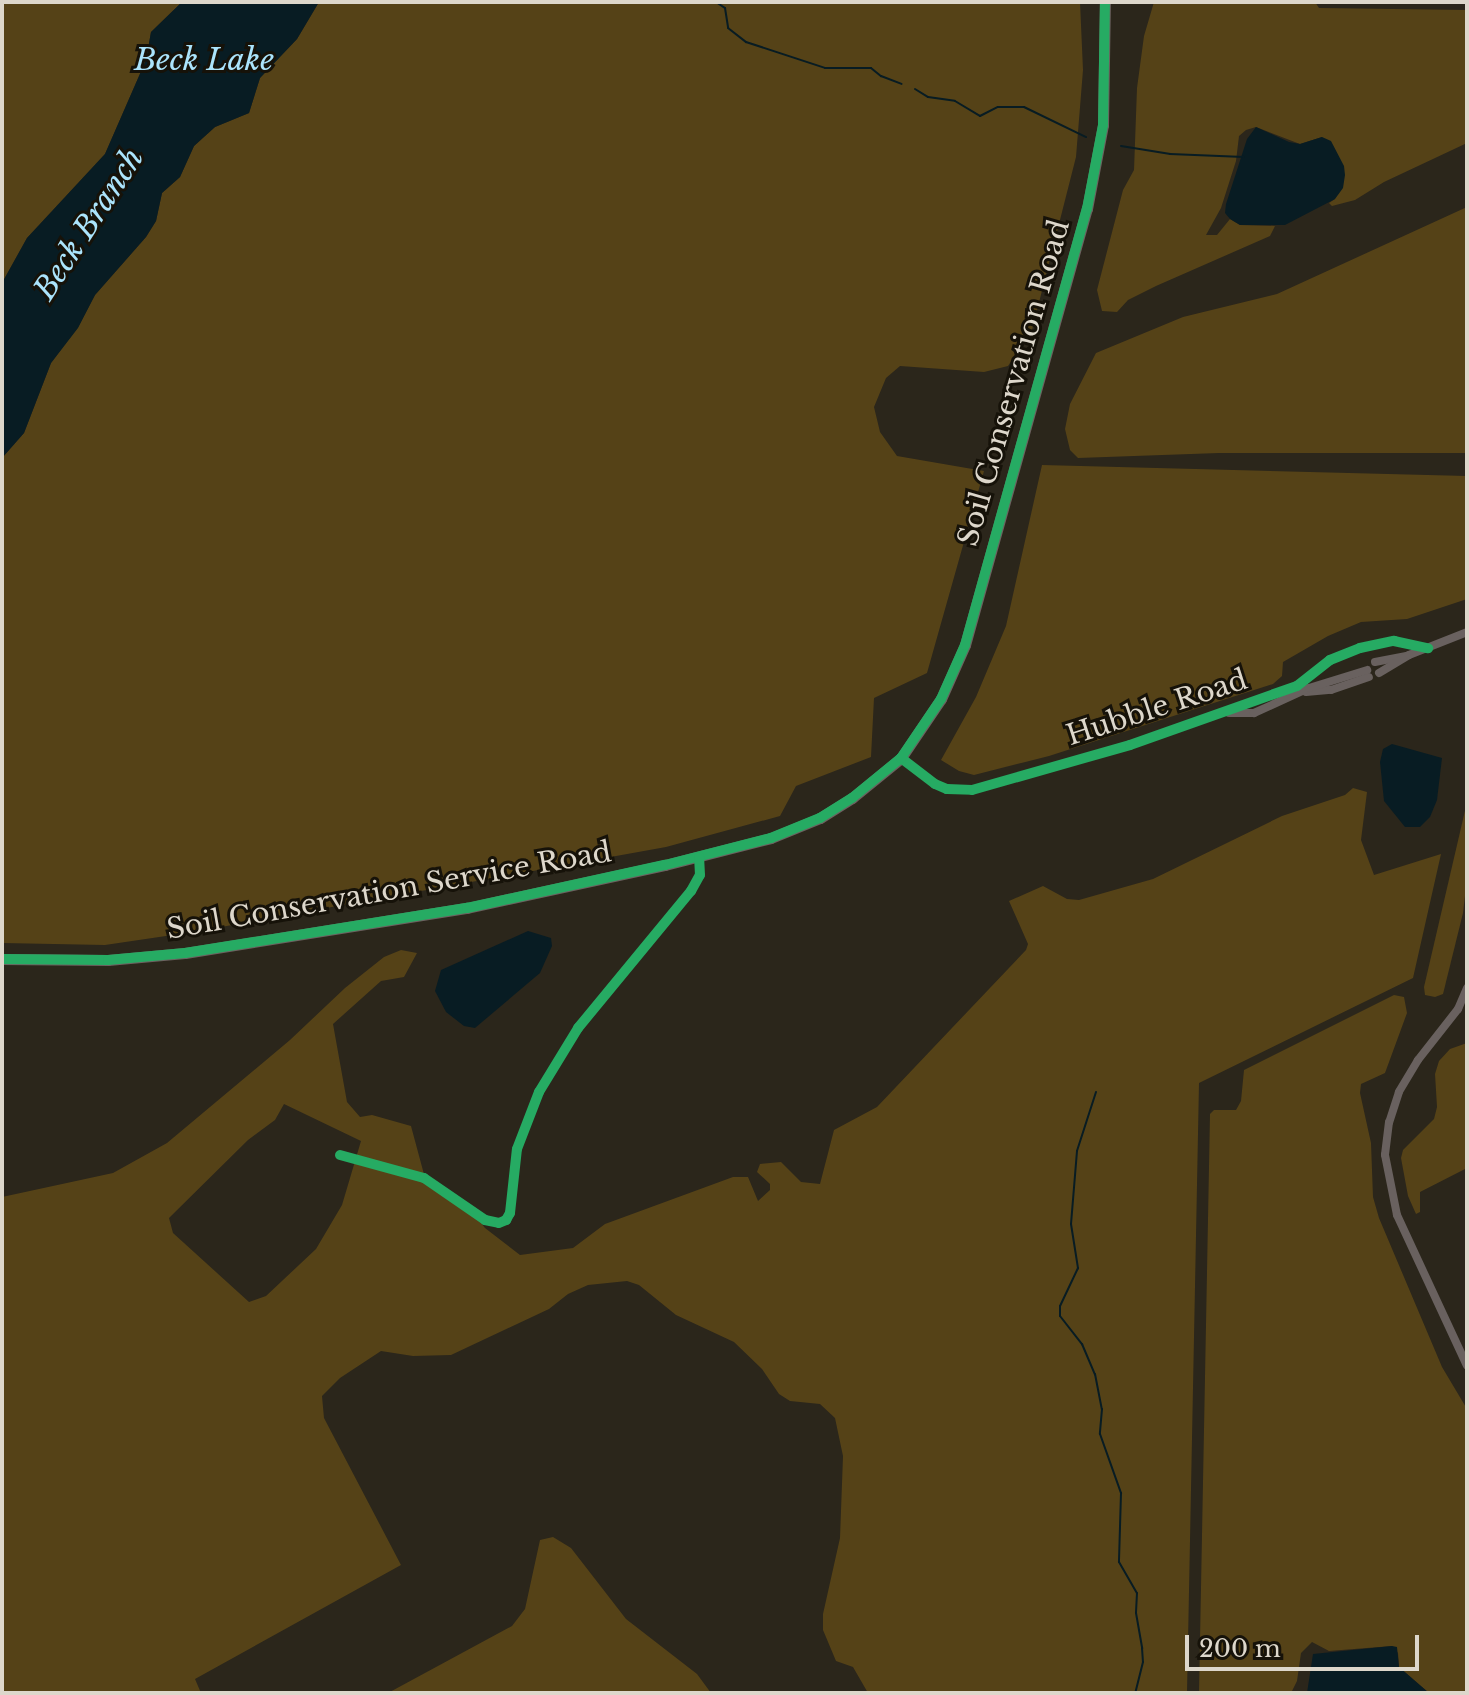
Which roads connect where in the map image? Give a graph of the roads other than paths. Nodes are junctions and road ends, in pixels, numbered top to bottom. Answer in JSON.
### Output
{"nodes":[{"id":1,"x":1105,"y":2,"type":"edge"},
{"id":2,"x":1467,"y":632,"type":"edge"},
{"id":3,"x":1428,"y":648,"type":"junction"},
{"id":4,"x":1409,"y":655,"type":"junction"},
{"id":5,"x":1372,"y":669,"type":"junction"},
{"id":6,"x":1298,"y":693,"type":"junction"},
{"id":7,"x":1224,"y":712,"type":"junction"},
{"id":8,"x":901,"y":758,"type":"junction"},
{"id":9,"x":699,"y":857,"type":"junction"},
{"id":10,"x":2,"y":959,"type":"edge"},
{"id":11,"x":1467,"y":988,"type":"edge"},
{"id":12,"x":340,"y":1155,"type":"dead end"},
{"id":13,"x":1467,"y":1366,"type":"edge"}],
"edges":[{"from":1,"to":8,"type":"main road","name":"Soil Conservation Road"},
{"from":2,"to":3,"type":"street","name":"Hubble Road"},
{"from":3,"to":4,"type":"street","name":"Hubble Road"},
{"from":3,"to":7,"type":"street","name":"Hubble Road"},
{"from":4,"to":5,"type":"street","name":"Hubble Road"},
{"from":4,"to":5,"type":"street","name":"Hubble Road"},
{"from":5,"to":6,"type":"street","name":"Hubble Road"},
{"from":5,"to":6,"type":"street","name":"Hubble Road"},
{"from":6,"to":7,"type":"street","name":"Hubble Road"},
{"from":7,"to":8,"type":"street","name":"Hubble Road"},
{"from":8,"to":9,"type":"main road","name":"Soil Conservation Service Road"},
{"from":9,"to":10,"type":"main road","name":"Soil Conservation Service Road"},
{"from":9,"to":12,"type":"street"},
{"from":11,"to":13,"type":"street"}]}
